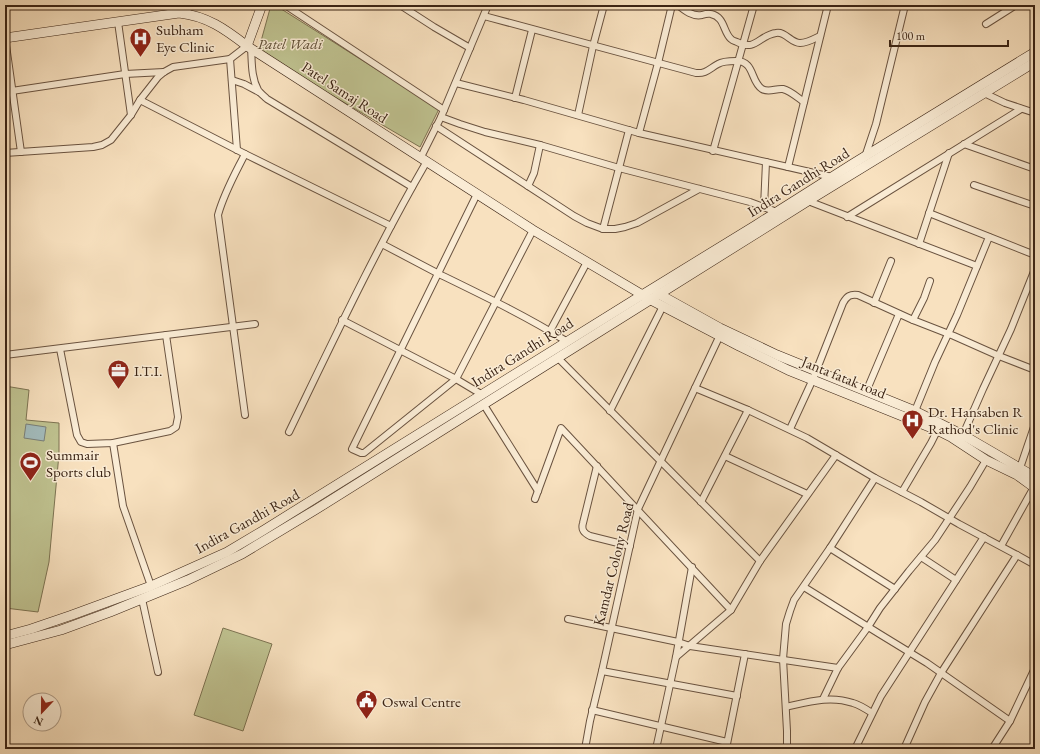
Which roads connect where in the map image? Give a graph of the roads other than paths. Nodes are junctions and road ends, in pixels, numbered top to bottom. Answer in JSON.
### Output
{"nodes":[{"id":1,"x":179,"y":5,"type":"edge"},
{"id":2,"x":262,"y":5,"type":"edge"},
{"id":3,"x":285,"y":5,"type":"edge"},
{"id":4,"x":400,"y":5,"type":"edge"},
{"id":5,"x":488,"y":5,"type":"edge"},
{"id":6,"x":604,"y":5,"type":"edge"},
{"id":7,"x":672,"y":5,"type":"edge"},
{"id":8,"x":678,"y":5,"type":"edge"},
{"id":9,"x":754,"y":5,"type":"edge"},
{"id":10,"x":828,"y":5,"type":"edge"},
{"id":11,"x":905,"y":5,"type":"edge"},
{"id":12,"x":1016,"y":5,"type":"edge"},
{"id":13,"x":411,"y":8,"type":"edge"},
{"id":14,"x":190,"y":14,"type":"junction"},
{"id":15,"x":484,"y":16,"type":"junction"},
{"id":16,"x":118,"y":22,"type":"junction"},
{"id":17,"x":986,"y":24,"type":"dead end"},
{"id":18,"x":532,"y":30,"type":"junction"},
{"id":19,"x":820,"y":36,"type":"junction"},
{"id":20,"x":5,"y":38,"type":"edge"},
{"id":21,"x":743,"y":45,"type":"junction"},
{"id":22,"x":593,"y":46,"type":"junction"},
{"id":23,"x":249,"y":47,"type":"junction"},
{"id":24,"x":470,"y":48,"type":"junction"},
{"id":25,"x":1035,"y":52,"type":"edge"},
{"id":26,"x":230,"y":59,"type":"junction"},
{"id":27,"x":738,"y":61,"type":"junction"},
{"id":28,"x":1035,"y":62,"type":"edge"},
{"id":29,"x":658,"y":63,"type":"junction"},
{"id":30,"x":164,"y":72,"type":"junction"},
{"id":31,"x":126,"y":74,"type":"junction"},
{"id":32,"x":232,"y":80,"type":"junction"},
{"id":33,"x":456,"y":83,"type":"junction"},
{"id":34,"x":12,"y":91,"type":"junction"},
{"id":35,"x":5,"y":92,"type":"edge"},
{"id":36,"x":259,"y":92,"type":"junction"},
{"id":37,"x":984,"y":93,"type":"junction"},
{"id":38,"x":515,"y":98,"type":"junction"},
{"id":39,"x":140,"y":100,"type":"junction"},
{"id":40,"x":804,"y":102,"type":"junction"},
{"id":41,"x":1021,"y":109,"type":"junction"},
{"id":42,"x":444,"y":110,"type":"junction"},
{"id":43,"x":1035,"y":113,"type":"edge"},
{"id":44,"x":131,"y":115,"type":"junction"},
{"id":45,"x":578,"y":115,"type":"junction"},
{"id":46,"x":441,"y":117,"type":"junction"},
{"id":47,"x":436,"y":126,"type":"junction"},
{"id":48,"x":629,"y":130,"type":"junction"},
{"id":49,"x":639,"y":133,"type":"junction"},
{"id":50,"x":964,"y":144,"type":"junction"},
{"id":51,"x":540,"y":145,"type":"junction"},
{"id":52,"x":237,"y":150,"type":"junction"},
{"id":53,"x":713,"y":151,"type":"junction"},
{"id":54,"x":21,"y":152,"type":"junction"},
{"id":55,"x":5,"y":153,"type":"edge"},
{"id":56,"x":950,"y":153,"type":"junction"},
{"id":57,"x":246,"y":154,"type":"junction"},
{"id":58,"x":424,"y":159,"type":"junction"},
{"id":59,"x":867,"y":161,"type":"junction"},
{"id":60,"x":766,"y":162,"type":"junction"},
{"id":61,"x":788,"y":167,"type":"junction"},
{"id":62,"x":619,"y":168,"type":"junction"},
{"id":63,"x":1035,"y":169,"type":"edge"},
{"id":64,"x":832,"y":177,"type":"junction"},
{"id":65,"x":843,"y":180,"type":"junction"},
{"id":66,"x":974,"y":185,"type":"dead end"},
{"id":67,"x":528,"y":186,"type":"junction"},
{"id":68,"x":412,"y":188,"type":"junction"},
{"id":69,"x":698,"y":189,"type":"junction"},
{"id":70,"x":478,"y":194,"type":"junction"},
{"id":71,"x":808,"y":201,"type":"junction"},
{"id":72,"x":1035,"y":206,"type":"edge"},
{"id":73,"x":764,"y":207,"type":"junction"},
{"id":74,"x":929,"y":213,"type":"junction"},
{"id":75,"x":781,"y":214,"type":"junction"},
{"id":76,"x":846,"y":216,"type":"junction"},
{"id":77,"x":391,"y":226,"type":"junction"},
{"id":78,"x":603,"y":228,"type":"junction"},
{"id":79,"x":533,"y":230,"type":"junction"},
{"id":80,"x":989,"y":237,"type":"junction"},
{"id":81,"x":382,"y":244,"type":"junction"},
{"id":82,"x":919,"y":244,"type":"junction"},
{"id":83,"x":1035,"y":255,"type":"edge"},
{"id":84,"x":891,"y":261,"type":"dead end"},
{"id":85,"x":587,"y":262,"type":"junction"},
{"id":86,"x":977,"y":266,"type":"junction"},
{"id":87,"x":1035,"y":270,"type":"edge"},
{"id":88,"x":438,"y":273,"type":"junction"},
{"id":89,"x":930,"y":281,"type":"dead end"},
{"id":90,"x":651,"y":289,"type":"junction"},
{"id":91,"x":642,"y":294,"type":"junction"},
{"id":92,"x":660,"y":294,"type":"junction"},
{"id":93,"x":651,"y":300,"type":"junction"},
{"id":94,"x":496,"y":301,"type":"junction"},
{"id":95,"x":874,"y":303,"type":"junction"},
{"id":96,"x":663,"y":306,"type":"junction"},
{"id":97,"x":899,"y":314,"type":"junction"},
{"id":98,"x":342,"y":320,"type":"junction"},
{"id":99,"x":913,"y":320,"type":"junction"},
{"id":100,"x":255,"y":324,"type":"dead end"},
{"id":101,"x":232,"y":327,"type":"junction"},
{"id":102,"x":550,"y":331,"type":"junction"},
{"id":103,"x":721,"y":333,"type":"junction"},
{"id":104,"x":949,"y":334,"type":"junction"},
{"id":105,"x":166,"y":336,"type":"junction"},
{"id":106,"x":566,"y":342,"type":"junction"},
{"id":107,"x":60,"y":349,"type":"junction"},
{"id":108,"x":400,"y":350,"type":"junction"},
{"id":109,"x":5,"y":355,"type":"edge"},
{"id":110,"x":999,"y":356,"type":"junction"},
{"id":111,"x":558,"y":358,"type":"junction"},
{"id":112,"x":1035,"y":370,"type":"edge"},
{"id":113,"x":814,"y":375,"type":"junction"},
{"id":114,"x":456,"y":379,"type":"junction"},
{"id":115,"x":695,"y":388,"type":"junction"},
{"id":116,"x":866,"y":392,"type":"junction"},
{"id":117,"x":481,"y":394,"type":"junction"},
{"id":118,"x":484,"y":405,"type":"junction"},
{"id":119,"x":748,"y":410,"type":"junction"},
{"id":120,"x":610,"y":411,"type":"junction"},
{"id":121,"x":915,"y":411,"type":"junction"},
{"id":122,"x":245,"y":415,"type":"dead end"},
{"id":123,"x":1035,"y":424,"type":"edge"},
{"id":124,"x":939,"y":427,"type":"junction"},
{"id":125,"x":790,"y":429,"type":"junction"},
{"id":126,"x":289,"y":432,"type":"dead end"},
{"id":127,"x":962,"y":439,"type":"junction"},
{"id":128,"x":113,"y":443,"type":"junction"},
{"id":129,"x":836,"y":455,"type":"junction"},
{"id":130,"x":725,"y":456,"type":"junction"},
{"id":131,"x":986,"y":460,"type":"junction"},
{"id":132,"x":660,"y":461,"type":"junction"},
{"id":133,"x":597,"y":466,"type":"junction"},
{"id":134,"x":1020,"y":468,"type":"junction"},
{"id":135,"x":1035,"y":477,"type":"edge"},
{"id":136,"x":875,"y":478,"type":"junction"},
{"id":137,"x":1035,"y":487,"type":"edge"},
{"id":138,"x":538,"y":491,"type":"junction"},
{"id":139,"x":902,"y":492,"type":"junction"},
{"id":140,"x":807,"y":494,"type":"junction"},
{"id":141,"x":535,"y":499,"type":"dead end"},
{"id":142,"x":701,"y":502,"type":"junction"},
{"id":143,"x":638,"y":509,"type":"junction"},
{"id":144,"x":949,"y":518,"type":"junction"},
{"id":145,"x":984,"y":537,"type":"junction"},
{"id":146,"x":630,"y":546,"type":"junction"},
{"id":147,"x":1001,"y":546,"type":"junction"},
{"id":148,"x":830,"y":548,"type":"junction"},
{"id":149,"x":1017,"y":555,"type":"junction"},
{"id":150,"x":921,"y":557,"type":"junction"},
{"id":151,"x":760,"y":561,"type":"junction"},
{"id":152,"x":1035,"y":566,"type":"edge"},
{"id":153,"x":692,"y":567,"type":"junction"},
{"id":154,"x":956,"y":580,"type":"junction"},
{"id":155,"x":151,"y":586,"type":"junction"},
{"id":156,"x":804,"y":588,"type":"junction"},
{"id":157,"x":895,"y":589,"type":"junction"},
{"id":158,"x":142,"y":599,"type":"junction"},
{"id":159,"x":732,"y":610,"type":"junction"},
{"id":160,"x":568,"y":619,"type":"dead end"},
{"id":161,"x":868,"y":627,"type":"junction"},
{"id":162,"x":611,"y":628,"type":"junction"},
{"id":163,"x":5,"y":636,"type":"edge"},
{"id":164,"x":678,"y":642,"type":"junction"},
{"id":165,"x":5,"y":645,"type":"edge"},
{"id":166,"x":690,"y":646,"type":"junction"},
{"id":167,"x":909,"y":652,"type":"junction"},
{"id":168,"x":745,"y":654,"type":"junction"},
{"id":169,"x":676,"y":657,"type":"junction"},
{"id":170,"x":783,"y":659,"type":"junction"},
{"id":171,"x":838,"y":668,"type":"junction"},
{"id":172,"x":1035,"y":668,"type":"edge"},
{"id":173,"x":602,"y":671,"type":"junction"},
{"id":174,"x":158,"y":672,"type":"dead end"},
{"id":175,"x":941,"y":673,"type":"junction"},
{"id":176,"x":670,"y":683,"type":"junction"},
{"id":177,"x":737,"y":696,"type":"junction"},
{"id":178,"x":823,"y":699,"type":"junction"},
{"id":179,"x":786,"y":707,"type":"junction"},
{"id":180,"x":592,"y":710,"type":"junction"},
{"id":181,"x":872,"y":713,"type":"junction"},
{"id":182,"x":1010,"y":721,"type":"junction"},
{"id":183,"x":661,"y":726,"type":"junction"},
{"id":184,"x":727,"y":742,"type":"junction"},
{"id":185,"x":585,"y":749,"type":"edge"},
{"id":186,"x":656,"y":749,"type":"edge"},
{"id":187,"x":726,"y":749,"type":"edge"},
{"id":188,"x":787,"y":749,"type":"edge"},
{"id":189,"x":854,"y":749,"type":"edge"},
{"id":190,"x":904,"y":749,"type":"edge"},
{"id":191,"x":992,"y":749,"type":"edge"}],
"edges":[{"from":1,"to":14,"type":"street"},
{"from":2,"to":23,"type":"main road"},
{"from":3,"to":42,"type":"street"},
{"from":4,"to":13,"type":"street"},
{"from":5,"to":15,"type":"street"},
{"from":6,"to":22,"type":"street"},
{"from":7,"to":29,"type":"street"},
{"from":8,"to":21,"type":"street"},
{"from":9,"to":21,"type":"street"},
{"from":10,"to":19,"type":"street"},
{"from":11,"to":59,"type":"street"},
{"from":12,"to":17,"type":"street"},
{"from":13,"to":24,"type":"street"},
{"from":14,"to":16,"type":"main road","name":"Patel Samaj Road"},
{"from":14,"to":23,"type":"main road","name":"Patel Samaj Road"},
{"from":15,"to":18,"type":"street"},
{"from":15,"to":24,"type":"street"},
{"from":16,"to":20,"type":"main road","name":"Patel Samaj Road"},
{"from":16,"to":31,"type":"street"},
{"from":18,"to":22,"type":"street"},
{"from":18,"to":38,"type":"street"},
{"from":19,"to":21,"type":"street"},
{"from":19,"to":40,"type":"street"},
{"from":20,"to":34,"type":"street"},
{"from":21,"to":27,"type":"street"},
{"from":22,"to":29,"type":"street"},
{"from":22,"to":45,"type":"street"},
{"from":23,"to":26,"type":"street"},
{"from":23,"to":36,"type":"street"},
{"from":23,"to":58,"type":"main road","name":"Patel Samaj Road"},
{"from":24,"to":33,"type":"street"},
{"from":25,"to":59,"type":"main road","name":"Indira Gandhi Road"},
{"from":26,"to":30,"type":"street"},
{"from":26,"to":32,"type":"street"},
{"from":27,"to":29,"type":"street"},
{"from":27,"to":40,"type":"street"},
{"from":27,"to":53,"type":"street"},
{"from":28,"to":37,"type":"main road","name":"Indira Gandhi Road"},
{"from":29,"to":49,"type":"street"},
{"from":30,"to":31,"type":"street"},
{"from":30,"to":39,"type":"street"},
{"from":31,"to":34,"type":"street"},
{"from":31,"to":44,"type":"street"},
{"from":32,"to":36,"type":"street"},
{"from":32,"to":52,"type":"street"},
{"from":33,"to":38,"type":"street"},
{"from":33,"to":42,"type":"street"},
{"from":34,"to":35,"type":"street"},
{"from":34,"to":54,"type":"street"},
{"from":36,"to":68,"type":"street"},
{"from":37,"to":41,"type":"street"},
{"from":37,"to":59,"type":"main road","name":"Indira Gandhi Road"},
{"from":38,"to":45,"type":"street"},
{"from":39,"to":44,"type":"street"},
{"from":39,"to":52,"type":"street"},
{"from":40,"to":61,"type":"street"},
{"from":41,"to":43,"type":"street"},
{"from":41,"to":50,"type":"street"},
{"from":42,"to":46,"type":"street"},
{"from":44,"to":54,"type":"street"},
{"from":45,"to":48,"type":"street"},
{"from":46,"to":47,"type":"street"},
{"from":46,"to":51,"type":"street"},
{"from":47,"to":58,"type":"street"},
{"from":47,"to":67,"type":"street"},
{"from":48,"to":49,"type":"street"},
{"from":48,"to":62,"type":"street"},
{"from":49,"to":53,"type":"street"},
{"from":50,"to":56,"type":"street"},
{"from":50,"to":63,"type":"street"},
{"from":51,"to":62,"type":"street"},
{"from":51,"to":67,"type":"street"},
{"from":52,"to":57,"type":"street"},
{"from":53,"to":60,"type":"street"},
{"from":54,"to":55,"type":"street"},
{"from":56,"to":74,"type":"street"},
{"from":56,"to":76,"type":"street"},
{"from":57,"to":77,"type":"street"},
{"from":57,"to":101,"type":"street"},
{"from":58,"to":68,"type":"street"},
{"from":58,"to":70,"type":"main road","name":"Patel Samaj Road"},
{"from":59,"to":64,"type":"main road","name":"Indira Gandhi Road"},
{"from":59,"to":65,"type":"main road","name":"Indira Gandhi Road"},
{"from":60,"to":61,"type":"street"},
{"from":60,"to":73,"type":"street"},
{"from":61,"to":64,"type":"street"},
{"from":62,"to":69,"type":"street"},
{"from":62,"to":78,"type":"street"},
{"from":64,"to":65,"type":"main road"},
{"from":64,"to":75,"type":"main road","name":"Indira Gandhi Road"},
{"from":65,"to":71,"type":"main road","name":"Indira Gandhi Road"},
{"from":66,"to":72,"type":"street"},
{"from":67,"to":78,"type":"street"},
{"from":68,"to":77,"type":"street"},
{"from":69,"to":73,"type":"street"},
{"from":69,"to":78,"type":"street"},
{"from":70,"to":79,"type":"main road","name":"Patel Samaj Road"},
{"from":70,"to":88,"type":"street"},
{"from":71,"to":75,"type":"main road","name":"Indira Gandhi Road"},
{"from":71,"to":76,"type":"street"},
{"from":73,"to":75,"type":"street"},
{"from":74,"to":80,"type":"street"},
{"from":74,"to":82,"type":"street"},
{"from":75,"to":90,"type":"main road","name":"Indira Gandhi Road"},
{"from":75,"to":92,"type":"main road","name":"Indira Gandhi Road"},
{"from":76,"to":82,"type":"street"},
{"from":77,"to":81,"type":"street"},
{"from":79,"to":85,"type":"main road","name":"Patel Samaj Road"},
{"from":79,"to":94,"type":"street"},
{"from":80,"to":83,"type":"street"},
{"from":80,"to":86,"type":"street"},
{"from":81,"to":88,"type":"street"},
{"from":81,"to":98,"type":"street"},
{"from":82,"to":86,"type":"street"},
{"from":84,"to":95,"type":"street"},
{"from":85,"to":91,"type":"main road","name":"Patel Samaj Road"},
{"from":85,"to":102,"type":"street"},
{"from":86,"to":104,"type":"street"},
{"from":87,"to":110,"type":"street"},
{"from":88,"to":94,"type":"street"},
{"from":88,"to":108,"type":"street"},
{"from":89,"to":99,"type":"street"},
{"from":90,"to":91,"type":"main road","name":"Indira Gandhi Road"},
{"from":90,"to":92,"type":"main road"},
{"from":91,"to":93,"type":"main road","name":"Janta fatak road"},
{"from":91,"to":106,"type":"main road","name":"Indira Gandhi Road"},
{"from":92,"to":93,"type":"main road","name":"Indira Gandhi Road"},
{"from":92,"to":103,"type":"main road"},
{"from":93,"to":96,"type":"main road","name":"Janta fatak road"},
{"from":93,"to":111,"type":"main road","name":"Indira Gandhi Road"},
{"from":94,"to":102,"type":"street"},
{"from":94,"to":114,"type":"street"},
{"from":95,"to":97,"type":"street"},
{"from":95,"to":113,"type":"street"},
{"from":96,"to":103,"type":"main road","name":"Janta fatak road"},
{"from":96,"to":120,"type":"street"},
{"from":97,"to":99,"type":"street"},
{"from":97,"to":116,"type":"street"},
{"from":98,"to":108,"type":"street"},
{"from":98,"to":126,"type":"street"},
{"from":99,"to":104,"type":"street"},
{"from":100,"to":101,"type":"street"},
{"from":101,"to":105,"type":"street"},
{"from":101,"to":122,"type":"street"},
{"from":102,"to":106,"type":"street"},
{"from":103,"to":113,"type":"main road","name":"Janta fatak road"},
{"from":103,"to":115,"type":"street","name":"Kamdar Colony Road"},
{"from":104,"to":110,"type":"street"},
{"from":104,"to":121,"type":"street"},
{"from":105,"to":107,"type":"street"},
{"from":105,"to":128,"type":"street"},
{"from":106,"to":117,"type":"main road","name":"Indira Gandhi Road"},
{"from":107,"to":109,"type":"street"},
{"from":107,"to":128,"type":"street"},
{"from":108,"to":114,"type":"street"},
{"from":108,"to":114,"type":"street"},
{"from":110,"to":112,"type":"street"},
{"from":110,"to":127,"type":"street"},
{"from":111,"to":118,"type":"main road","name":"Indira Gandhi Road"},
{"from":111,"to":120,"type":"street"},
{"from":113,"to":116,"type":"main road"},
{"from":113,"to":124,"type":"main road","name":"Janta fatak road"},
{"from":113,"to":125,"type":"street"},
{"from":114,"to":117,"type":"street"},
{"from":115,"to":119,"type":"street"},
{"from":115,"to":132,"type":"street","name":"Kamdar Colony Road"},
{"from":116,"to":121,"type":"main road"},
{"from":117,"to":155,"type":"main road","name":"Indira Gandhi Road"},
{"from":118,"to":138,"type":"street"},
{"from":118,"to":158,"type":"main road","name":"Indira Gandhi Road"},
{"from":119,"to":125,"type":"street"},
{"from":119,"to":130,"type":"street"},
{"from":120,"to":132,"type":"street"},
{"from":121,"to":124,"type":"main road"},
{"from":123,"to":134,"type":"street"},
{"from":124,"to":127,"type":"main road","name":"Janta fatak road"},
{"from":124,"to":139,"type":"street"},
{"from":125,"to":129,"type":"street"},
{"from":127,"to":131,"type":"main road","name":"Janta fatak road"},
{"from":127,"to":134,"type":"main road"},
{"from":128,"to":155,"type":"street"},
{"from":129,"to":136,"type":"street"},
{"from":129,"to":140,"type":"street"},
{"from":130,"to":140,"type":"street"},
{"from":130,"to":142,"type":"street"},
{"from":131,"to":137,"type":"main road","name":"Janta fatak road"},
{"from":131,"to":144,"type":"street"},
{"from":132,"to":142,"type":"street"},
{"from":132,"to":143,"type":"street","name":"Kamdar Colony Road"},
{"from":133,"to":138,"type":"street"},
{"from":133,"to":143,"type":"street"},
{"from":133,"to":146,"type":"street"},
{"from":134,"to":135,"type":"main road"},
{"from":136,"to":139,"type":"street"},
{"from":136,"to":148,"type":"street"},
{"from":137,"to":147,"type":"street"},
{"from":138,"to":141,"type":"street"},
{"from":139,"to":144,"type":"street"},
{"from":140,"to":151,"type":"street"},
{"from":142,"to":151,"type":"street"},
{"from":143,"to":146,"type":"street","name":"Kamdar Colony Road"},
{"from":143,"to":153,"type":"street"},
{"from":144,"to":145,"type":"street"},
{"from":144,"to":150,"type":"street"},
{"from":145,"to":147,"type":"street"},
{"from":145,"to":154,"type":"street"},
{"from":146,"to":162,"type":"street","name":"Kamdar Colony Road"},
{"from":147,"to":149,"type":"street"},
{"from":148,"to":156,"type":"street"},
{"from":148,"to":157,"type":"street"},
{"from":149,"to":152,"type":"street"},
{"from":149,"to":175,"type":"street"},
{"from":150,"to":154,"type":"street"},
{"from":150,"to":157,"type":"street"},
{"from":151,"to":159,"type":"street"},
{"from":153,"to":159,"type":"street"},
{"from":153,"to":164,"type":"street"},
{"from":154,"to":167,"type":"street"},
{"from":155,"to":163,"type":"main road","name":"Indira Gandhi Road"},
{"from":156,"to":161,"type":"street"},
{"from":156,"to":170,"type":"street"},
{"from":157,"to":161,"type":"street"},
{"from":158,"to":165,"type":"main road","name":"Indira Gandhi Road"},
{"from":158,"to":174,"type":"street"},
{"from":159,"to":166,"type":"street"},
{"from":160,"to":162,"type":"street"},
{"from":161,"to":167,"type":"street"},
{"from":161,"to":171,"type":"street"},
{"from":162,"to":164,"type":"street"},
{"from":162,"to":173,"type":"street","name":"Kamdar Colony Road"},
{"from":164,"to":166,"type":"street"},
{"from":164,"to":169,"type":"street"},
{"from":166,"to":168,"type":"street"},
{"from":166,"to":169,"type":"street"},
{"from":167,"to":175,"type":"street"},
{"from":167,"to":181,"type":"street"},
{"from":168,"to":170,"type":"street"},
{"from":168,"to":177,"type":"street"},
{"from":169,"to":176,"type":"street"},
{"from":170,"to":171,"type":"street"},
{"from":170,"to":179,"type":"street"},
{"from":171,"to":178,"type":"street"},
{"from":172,"to":182,"type":"street"},
{"from":173,"to":176,"type":"street"},
{"from":173,"to":180,"type":"street","name":"Kamdar Colony Road"},
{"from":175,"to":182,"type":"street"},
{"from":175,"to":190,"type":"street"},
{"from":176,"to":177,"type":"street"},
{"from":176,"to":183,"type":"street"},
{"from":177,"to":184,"type":"street"},
{"from":178,"to":179,"type":"street"},
{"from":178,"to":181,"type":"street"},
{"from":179,"to":188,"type":"street"},
{"from":180,"to":183,"type":"street"},
{"from":180,"to":185,"type":"street","name":"Kamdar Colony Road"},
{"from":181,"to":189,"type":"street"},
{"from":182,"to":191,"type":"street"},
{"from":183,"to":184,"type":"street"},
{"from":183,"to":186,"type":"street"},
{"from":184,"to":187,"type":"street"}]}
